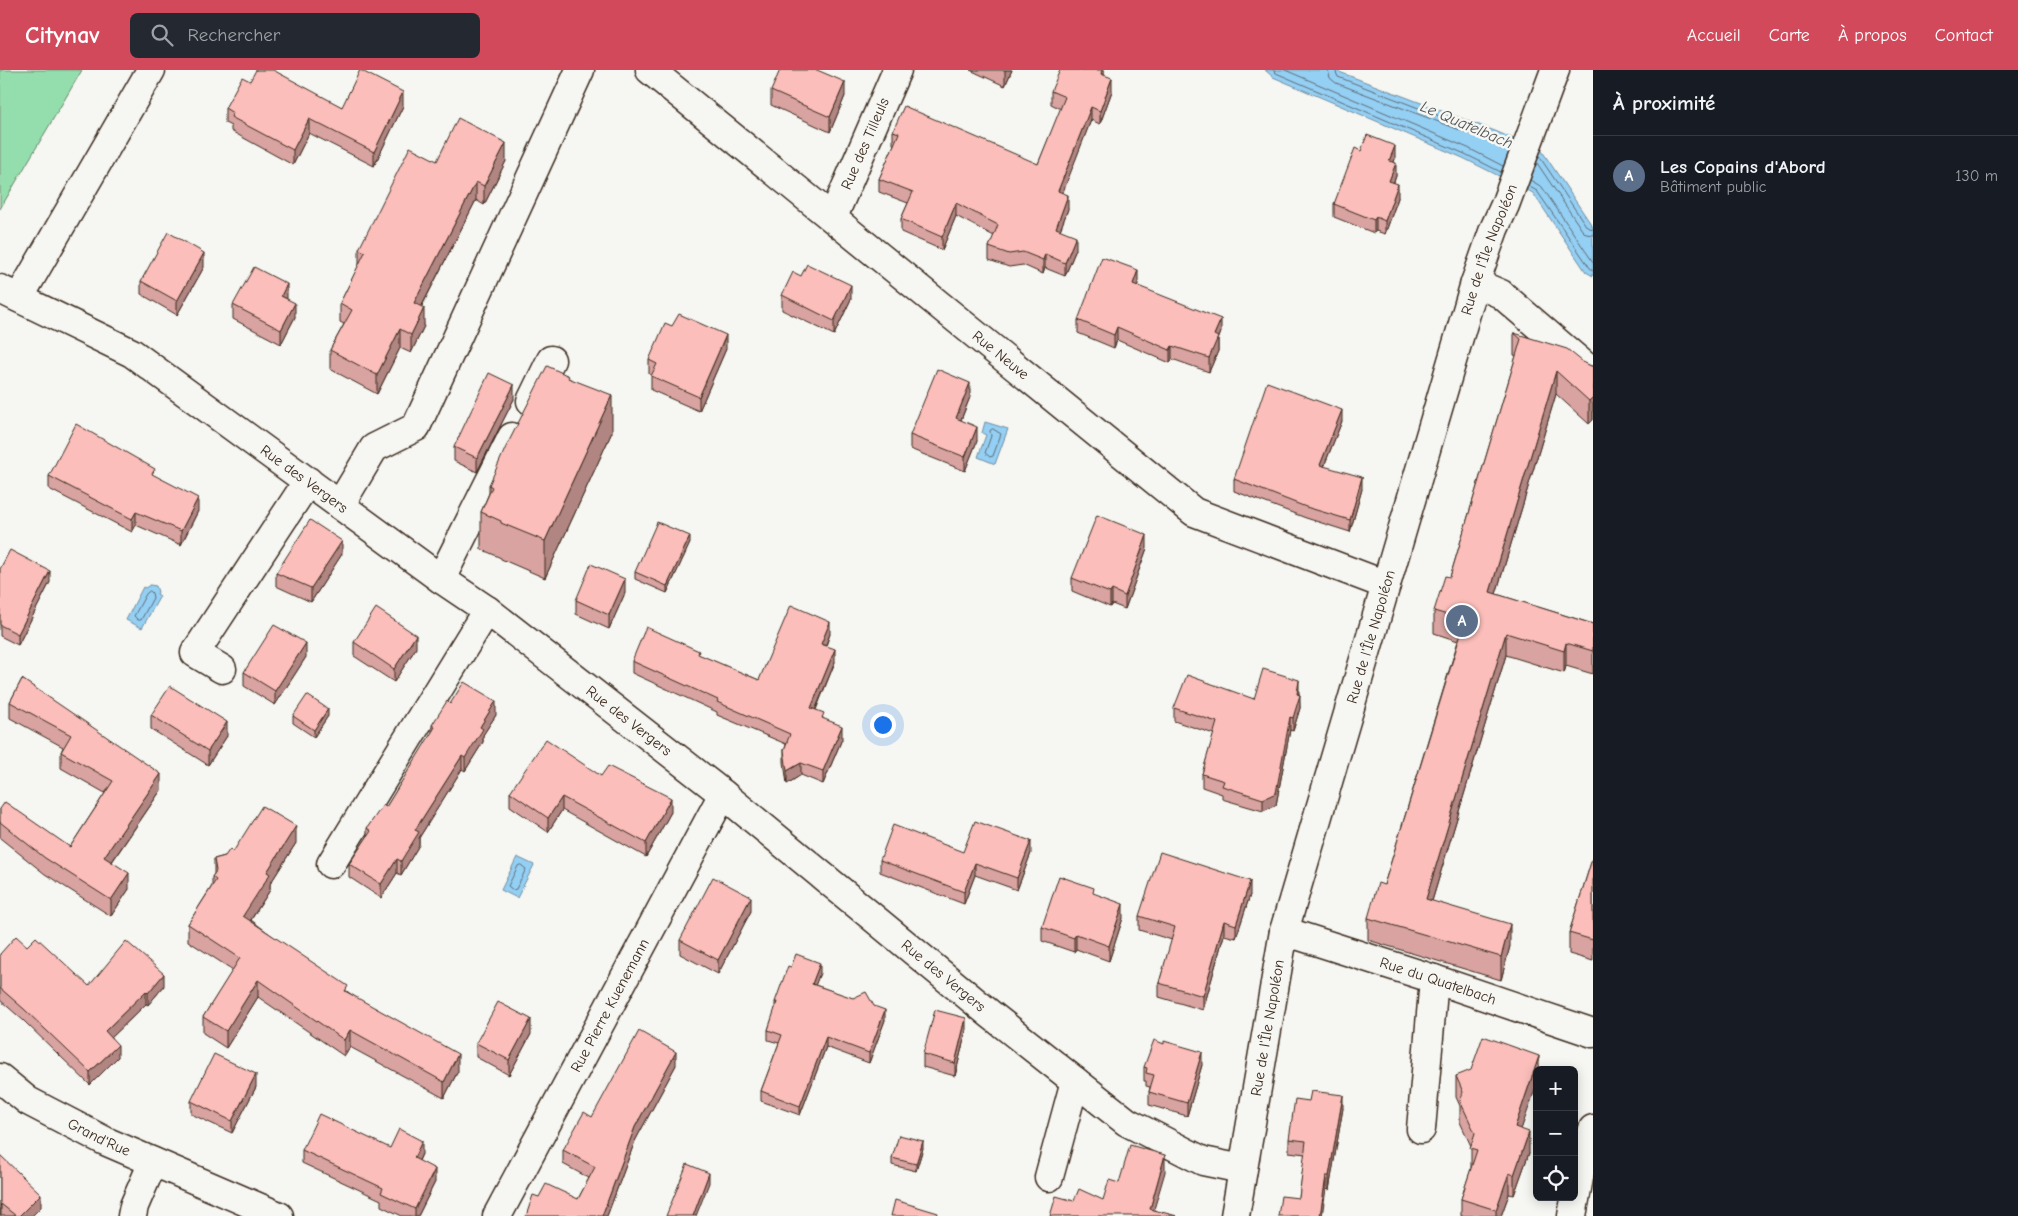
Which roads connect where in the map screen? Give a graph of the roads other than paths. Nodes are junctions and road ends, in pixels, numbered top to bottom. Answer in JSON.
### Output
{"nodes":[{"id":1,"x":151,"y":70,"type":"edge"},
{"id":2,"x":580,"y":70,"type":"edge"},
{"id":3,"x":650,"y":70,"type":"edge"},
{"id":4,"x":898,"y":70,"type":"edge"},
{"id":5,"x":1555,"y":70,"type":"edge"},
{"id":6,"x":833,"y":217,"type":"junction"},
{"id":7,"x":1475,"y":283,"type":"junction"},
{"id":8,"x":9,"y":293,"type":"edge"},
{"id":9,"x":551,"y":360,"type":"dead end"},
{"id":10,"x":1593,"y":373,"type":"edge"},
{"id":11,"x":308,"y":481,"type":"junction"},
{"id":12,"x":340,"y":505,"type":"junction"},
{"id":13,"x":441,"y":579,"type":"junction"},
{"id":14,"x":1386,"y":585,"type":"junction"},
{"id":15,"x":487,"y":610,"type":"junction"},
{"id":16,"x":222,"y":669,"type":"dead end"},
{"id":17,"x":723,"y":794,"type":"junction"},
{"id":18,"x":331,"y":864,"type":"dead end"},
{"id":19,"x":1284,"y":931,"type":"junction"},
{"id":20,"x":1434,"y":978,"type":"junction"},
{"id":21,"x":1593,"y":1032,"type":"edge"},
{"id":22,"x":0,"y":1078,"type":"edge"},
{"id":23,"x":1075,"y":1081,"type":"junction"},
{"id":24,"x":1421,"y":1129,"type":"dead end"},
{"id":25,"x":1593,"y":1129,"type":"edge"},
{"id":26,"x":153,"y":1162,"type":"junction"},
{"id":27,"x":1242,"y":1169,"type":"junction"},
{"id":28,"x":1049,"y":1177,"type":"dead end"},
{"id":29,"x":132,"y":1216,"type":"edge"},
{"id":30,"x":279,"y":1216,"type":"edge"},
{"id":31,"x":496,"y":1216,"type":"edge"},
{"id":32,"x":1235,"y":1216,"type":"edge"},
{"id":33,"x":1572,"y":1216,"type":"edge"}],
"edges":[{"from":1,"to":8,"type":"street"},
{"from":2,"to":12,"type":"street"},
{"from":3,"to":6,"type":"street","name":"Rue Neuve"},
{"from":4,"to":6,"type":"street","name":"Rue des Tilleuls"},
{"from":5,"to":7,"type":"street","name":"Rue de l'Île Napoléon"},
{"from":6,"to":14,"type":"street","name":"Rue Neuve"},
{"from":7,"to":10,"type":"street"},
{"from":7,"to":14,"type":"street","name":"Rue de l'Île Napoléon"},
{"from":8,"to":11,"type":"street","name":"Rue des Vergers"},
{"from":9,"to":13,"type":"street"},
{"from":11,"to":12,"type":"street","name":"Rue des Vergers"},
{"from":11,"to":16,"type":"street"},
{"from":12,"to":13,"type":"street","name":"Rue des Vergers"},
{"from":13,"to":15,"type":"street","name":"Rue des Vergers"},
{"from":14,"to":19,"type":"street","name":"Rue de l'Île Napoléon"},
{"from":15,"to":17,"type":"street","name":"Rue des Vergers"},
{"from":15,"to":18,"type":"street"},
{"from":17,"to":23,"type":"street","name":"Rue des Vergers"},
{"from":17,"to":31,"type":"street","name":"Rue Pierre Kuenemann"},
{"from":19,"to":20,"type":"street","name":"Rue du Quatelbach"},
{"from":19,"to":27,"type":"street","name":"Rue de l'Île Napoléon"},
{"from":20,"to":21,"type":"street","name":"Rue du Quatelbach"},
{"from":20,"to":24,"type":"street"},
{"from":22,"to":26,"type":"street","name":"Grand'Rue"},
{"from":23,"to":27,"type":"street","name":"Rue des Vergers"},
{"from":23,"to":28,"type":"street"},
{"from":25,"to":33,"type":"street"},
{"from":26,"to":29,"type":"street"},
{"from":26,"to":30,"type":"street","name":"Grand'Rue"},
{"from":27,"to":32,"type":"street","name":"Rue de l'Île Napoléon"}]}
